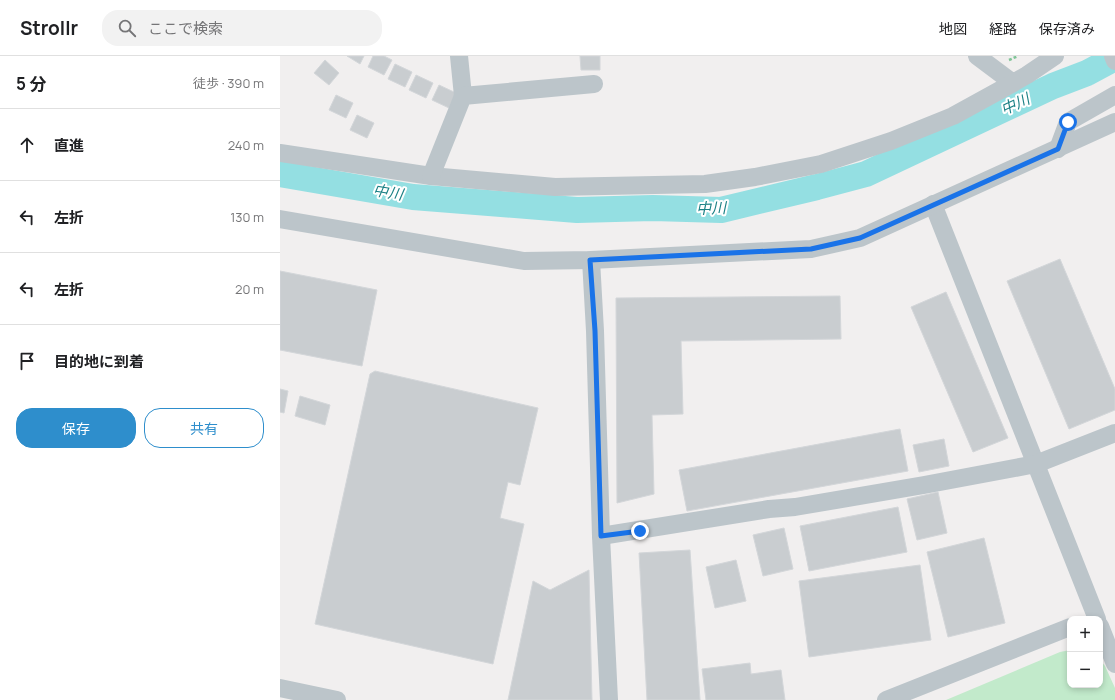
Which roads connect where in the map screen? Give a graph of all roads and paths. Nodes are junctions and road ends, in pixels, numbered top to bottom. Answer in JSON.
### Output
{"nodes":[{"id":1,"x":460,"y":56,"type":"edge"},
{"id":2,"x":976,"y":56,"type":"edge"},
{"id":3,"x":1055,"y":56,"type":"edge"},
{"id":4,"x":1113,"y":56,"type":"edge"},
{"id":5,"x":1115,"y":61,"type":"edge"},
{"id":6,"x":1013,"y":83,"type":"junction"},
{"id":7,"x":594,"y":84,"type":"dead end"},
{"id":8,"x":1115,"y":95,"type":"edge"},
{"id":9,"x":463,"y":96,"type":"junction"},
{"id":10,"x":1115,"y":122,"type":"edge"},
{"id":11,"x":1058,"y":149,"type":"junction"},
{"id":12,"x":280,"y":152,"type":"edge"},
{"id":13,"x":432,"y":176,"type":"junction"},
{"id":14,"x":933,"y":204,"type":"junction"},
{"id":15,"x":280,"y":219,"type":"edge"},
{"id":16,"x":590,"y":260,"type":"junction"},
{"id":17,"x":1115,"y":433,"type":"edge"},
{"id":18,"x":1036,"y":464,"type":"junction"},
{"id":19,"x":601,"y":536,"type":"junction"},
{"id":20,"x":1094,"y":616,"type":"edge"},
{"id":21,"x":1067,"y":628,"type":"edge"},
{"id":22,"x":1103,"y":636,"type":"edge"},
{"id":23,"x":1115,"y":664,"type":"edge"},
{"id":24,"x":280,"y":688,"type":"edge"},
{"id":25,"x":337,"y":700,"type":"edge"},
{"id":26,"x":610,"y":700,"type":"edge"},
{"id":27,"x":886,"y":700,"type":"edge"}],
"edges":[{"from":1,"to":9,"type":"street"},
{"from":2,"to":6,"type":"street"},
{"from":3,"to":6,"type":"street"},
{"from":4,"to":5,"type":"street"},
{"from":6,"to":13,"type":"street"},
{"from":7,"to":9,"type":"street"},
{"from":8,"to":11,"type":"street"},
{"from":9,"to":13,"type":"street"},
{"from":10,"to":11,"type":"street"},
{"from":11,"to":14,"type":"street"},
{"from":12,"to":13,"type":"street"},
{"from":14,"to":16,"type":"street"},
{"from":14,"to":18,"type":"street"},
{"from":15,"to":16,"type":"street"},
{"from":16,"to":19,"type":"street"},
{"from":17,"to":18,"type":"street"},
{"from":18,"to":19,"type":"street"},
{"from":18,"to":20,"type":"street"},
{"from":19,"to":26,"type":"street"},
{"from":21,"to":27,"type":"street"},
{"from":22,"to":23,"type":"street"},
{"from":24,"to":25,"type":"street"}]}
